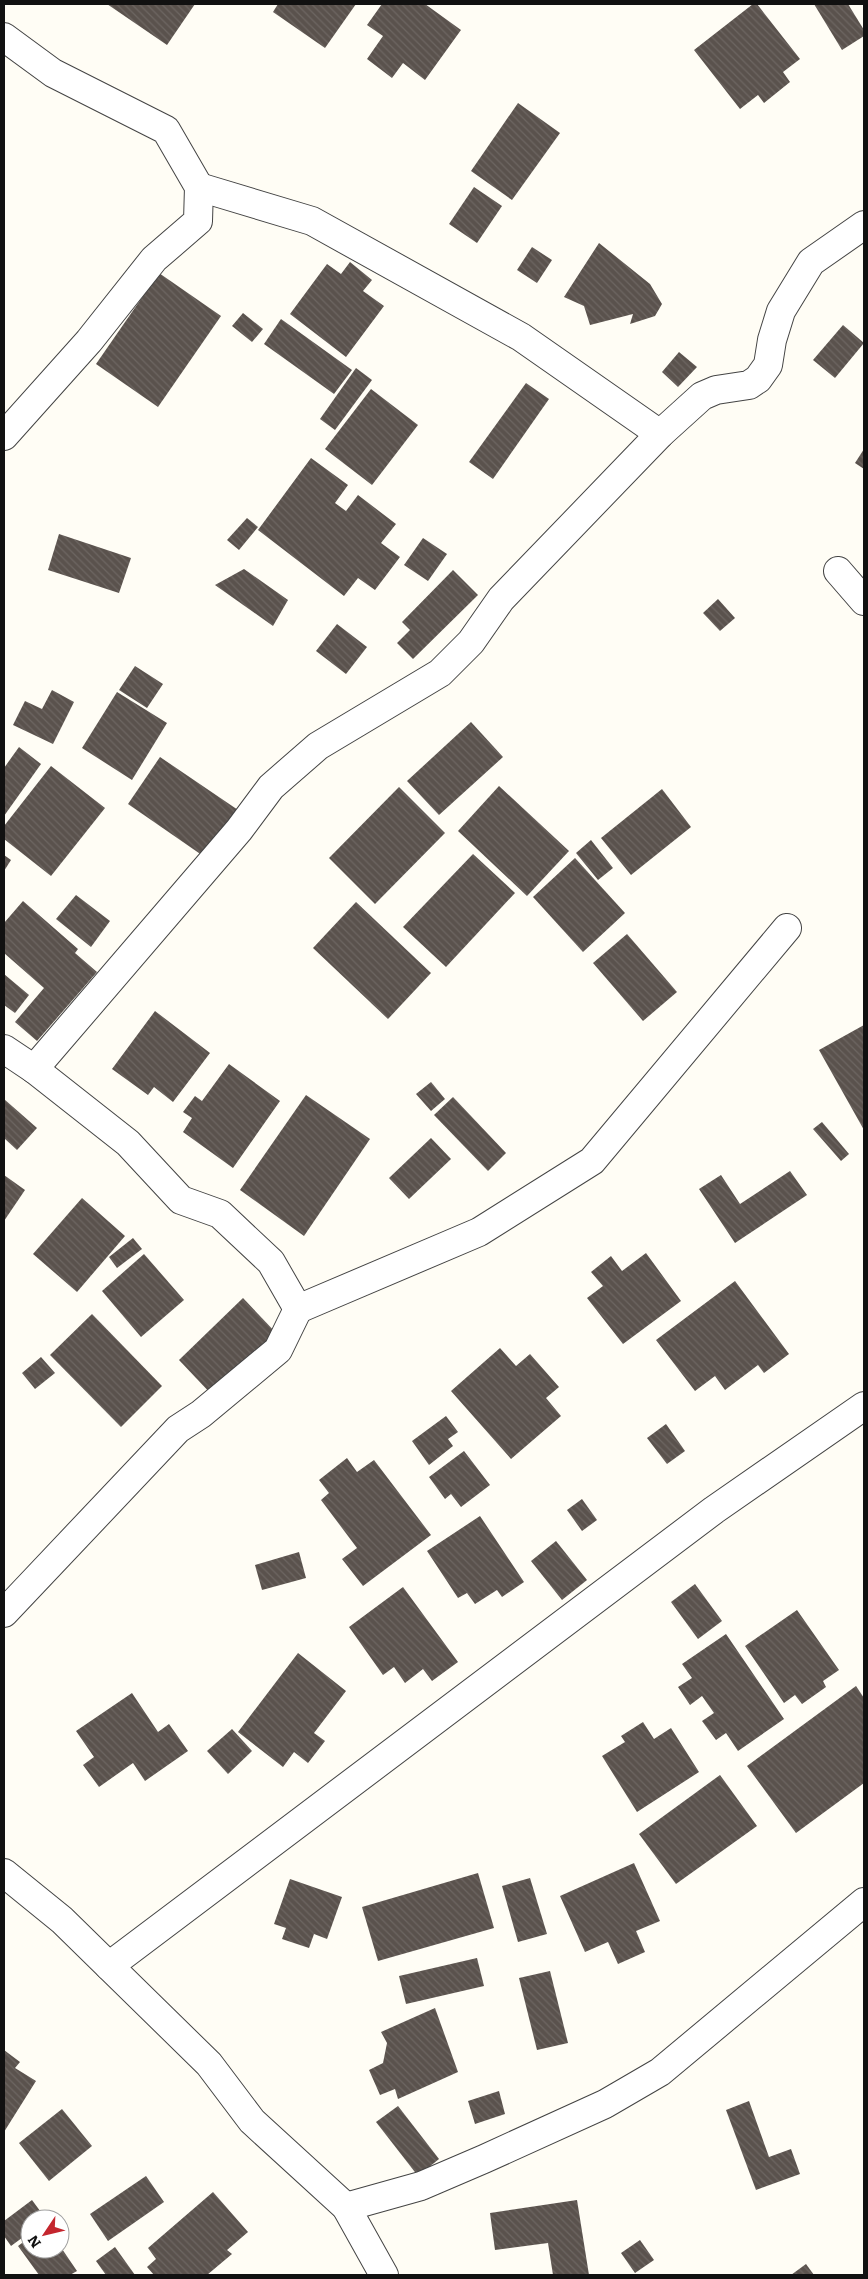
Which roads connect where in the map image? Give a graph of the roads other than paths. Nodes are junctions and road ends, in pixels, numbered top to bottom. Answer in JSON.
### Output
{"nodes":[{"id":1,"x":4,"y":37,"type":"edge"},
{"id":2,"x":199,"y":187,"type":"junction"},
{"id":3,"x":864,"y":225,"type":"edge"},
{"id":4,"x":660,"y":434,"type":"junction"},
{"id":5,"x":4,"y":436,"type":"edge"},
{"id":6,"x":838,"y":571,"type":"dead end"},
{"id":7,"x":864,"y":601,"type":"edge"},
{"id":8,"x":787,"y":928,"type":"dead end"},
{"id":9,"x":4,"y":1049,"type":"edge"},
{"id":10,"x":34,"y":1069,"type":"junction"},
{"id":11,"x":298,"y":1310,"type":"junction"},
{"id":12,"x":864,"y":1406,"type":"edge"},
{"id":13,"x":4,"y":1613,"type":"edge"},
{"id":14,"x":4,"y":1873,"type":"edge"},
{"id":15,"x":864,"y":1902,"type":"edge"},
{"id":16,"x":108,"y":1966,"type":"junction"},
{"id":17,"x":346,"y":2207,"type":"junction"},
{"id":18,"x":384,"y":2275,"type":"edge"}],
"edges":[{"from":1,"to":2,"type":"street"},
{"from":2,"to":4,"type":"street"},
{"from":2,"to":5,"type":"street"},
{"from":3,"to":4,"type":"street"},
{"from":4,"to":10,"type":"street"},
{"from":6,"to":7,"type":"street"},
{"from":8,"to":11,"type":"street"},
{"from":9,"to":10,"type":"street"},
{"from":10,"to":11,"type":"street"},
{"from":11,"to":13,"type":"street"},
{"from":12,"to":16,"type":"street"},
{"from":14,"to":16,"type":"street"},
{"from":15,"to":17,"type":"street"},
{"from":16,"to":17,"type":"street"},
{"from":17,"to":18,"type":"street"}]}
